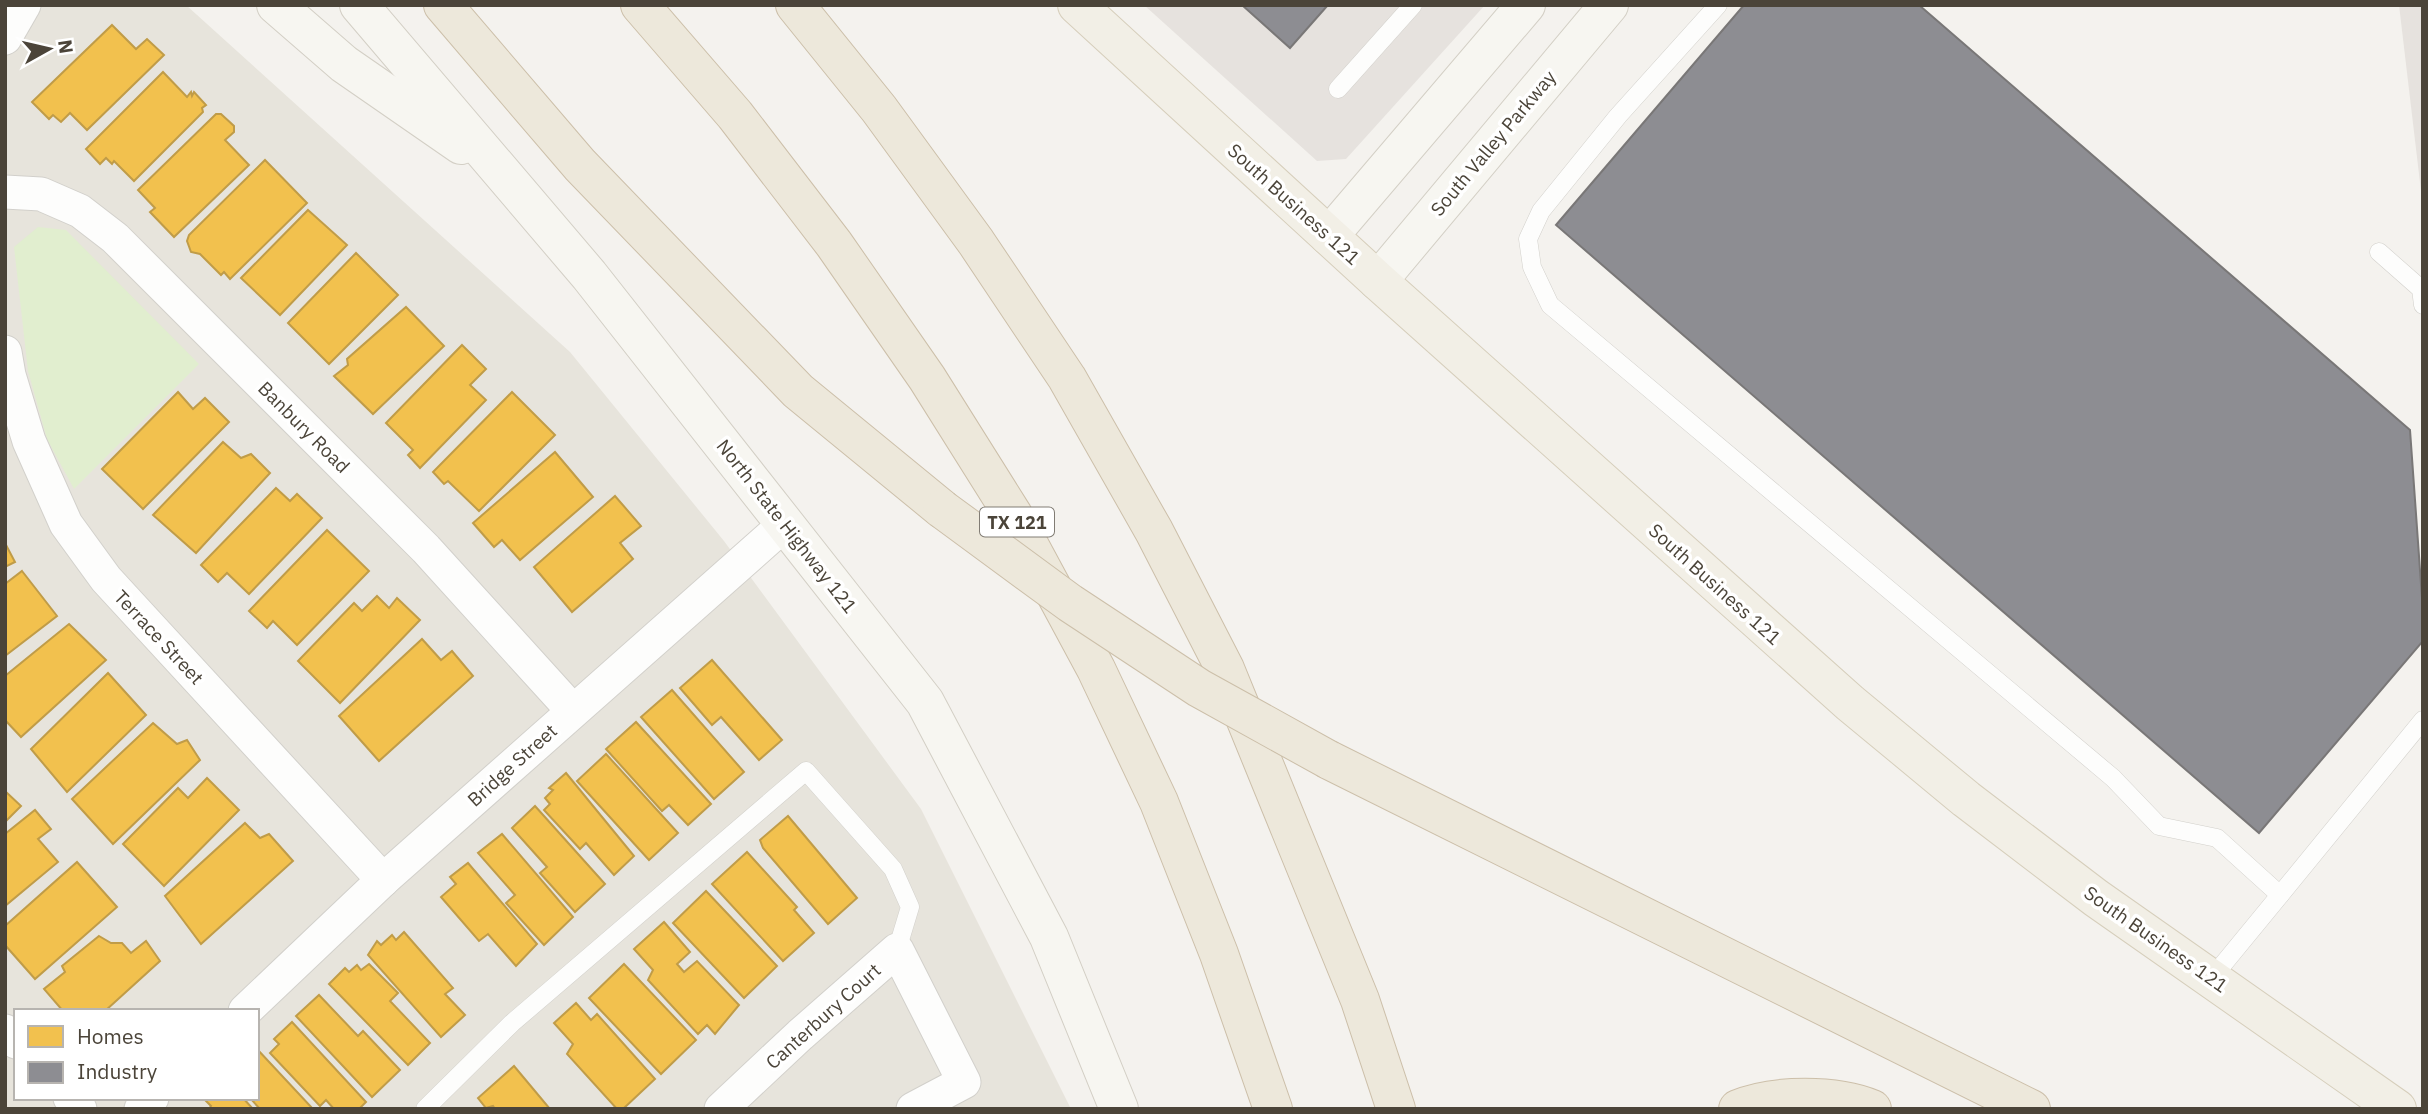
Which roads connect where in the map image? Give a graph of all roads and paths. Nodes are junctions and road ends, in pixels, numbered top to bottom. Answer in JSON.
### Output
{"nodes":[{"id":1,"x":24,"y":5,"type":"edge"},
{"id":2,"x":276,"y":5,"type":"edge"},
{"id":3,"x":359,"y":5,"type":"edge"},
{"id":4,"x":443,"y":5,"type":"edge"},
{"id":5,"x":640,"y":5,"type":"edge"},
{"id":6,"x":795,"y":5,"type":"edge"},
{"id":7,"x":1077,"y":5,"type":"edge"},
{"id":8,"x":1413,"y":5,"type":"edge"},
{"id":9,"x":1526,"y":5,"type":"edge"},
{"id":10,"x":1609,"y":5,"type":"edge"},
{"id":11,"x":1718,"y":5,"type":"edge"},
{"id":12,"x":5,"y":38,"type":"edge"},
{"id":13,"x":1338,"y":89,"type":"dead end"},
{"id":14,"x":505,"y":175,"type":"junction"},
{"id":15,"x":5,"y":192,"type":"edge"},
{"id":16,"x":1329,"y":236,"type":"junction"},
{"id":17,"x":2379,"y":252,"type":"dead end"},
{"id":18,"x":1378,"y":281,"type":"junction"},
{"id":19,"x":2423,"y":305,"type":"edge"},
{"id":20,"x":6,"y":367,"type":"edge"},
{"id":21,"x":785,"y":524,"type":"junction"},
{"id":22,"x":573,"y":711,"type":"junction"},
{"id":23,"x":2423,"y":720,"type":"edge"},
{"id":24,"x":383,"y":880,"type":"junction"},
{"id":25,"x":2280,"y":895,"type":"junction"},
{"id":26,"x":897,"y":950,"type":"junction"},
{"id":27,"x":2211,"y":979,"type":"junction"},
{"id":28,"x":247,"y":1009,"type":"edge"},
{"id":29,"x":425,"y":1109,"type":"edge"},
{"id":30,"x":721,"y":1109,"type":"edge"},
{"id":31,"x":913,"y":1109,"type":"edge"},
{"id":32,"x":1119,"y":1109,"type":"edge"},
{"id":33,"x":1273,"y":1109,"type":"edge"},
{"id":34,"x":1395,"y":1109,"type":"edge"},
{"id":35,"x":1738,"y":1109,"type":"edge"},
{"id":36,"x":1872,"y":1109,"type":"edge"},
{"id":37,"x":2031,"y":1109,"type":"edge"},
{"id":38,"x":2397,"y":1109,"type":"edge"}],
"edges":[{"from":1,"to":12,"type":"street"},
{"from":2,"to":14,"type":"main road"},
{"from":3,"to":14,"type":"main road","name":"North State Highway 121"},
{"from":4,"to":37,"type":"highway","bridge":true},
{"from":5,"to":33,"type":"highway","number":"TX 121"},
{"from":6,"to":34,"type":"highway"},
{"from":7,"to":16,"type":"main road","name":"South Business 121"},
{"from":8,"to":13,"type":"lane"},
{"from":9,"to":16,"type":"main road"},
{"from":10,"to":18,"type":"main road","name":"South Valley Parkway"},
{"from":11,"to":25,"type":"lane"},
{"from":14,"to":21,"type":"main road","name":"North State Highway 121"},
{"from":15,"to":22,"type":"street","name":"Banbury Road"},
{"from":16,"to":18,"type":"main road","name":"South Business 121"},
{"from":17,"to":19,"type":"lane"},
{"from":18,"to":27,"type":"main road","name":"South Business 121"},
{"from":20,"to":24,"type":"street","name":"Terrace Street"},
{"from":21,"to":22,"type":"street","name":"Bridge Street"},
{"from":21,"to":32,"type":"main road","name":"North State Highway 121"},
{"from":22,"to":24,"type":"street","name":"Bridge Street"},
{"from":23,"to":25,"type":"lane"},
{"from":24,"to":28,"type":"street","name":"Bridge Street"},
{"from":25,"to":27,"type":"lane"},
{"from":26,"to":29,"type":"lane"},
{"from":26,"to":30,"type":"street","name":"Canterbury Court"},
{"from":26,"to":31,"type":"street","name":"Canterbury Court"},
{"from":27,"to":38,"type":"main road","name":"South Business 121"},
{"from":35,"to":36,"type":"highway"}]}
